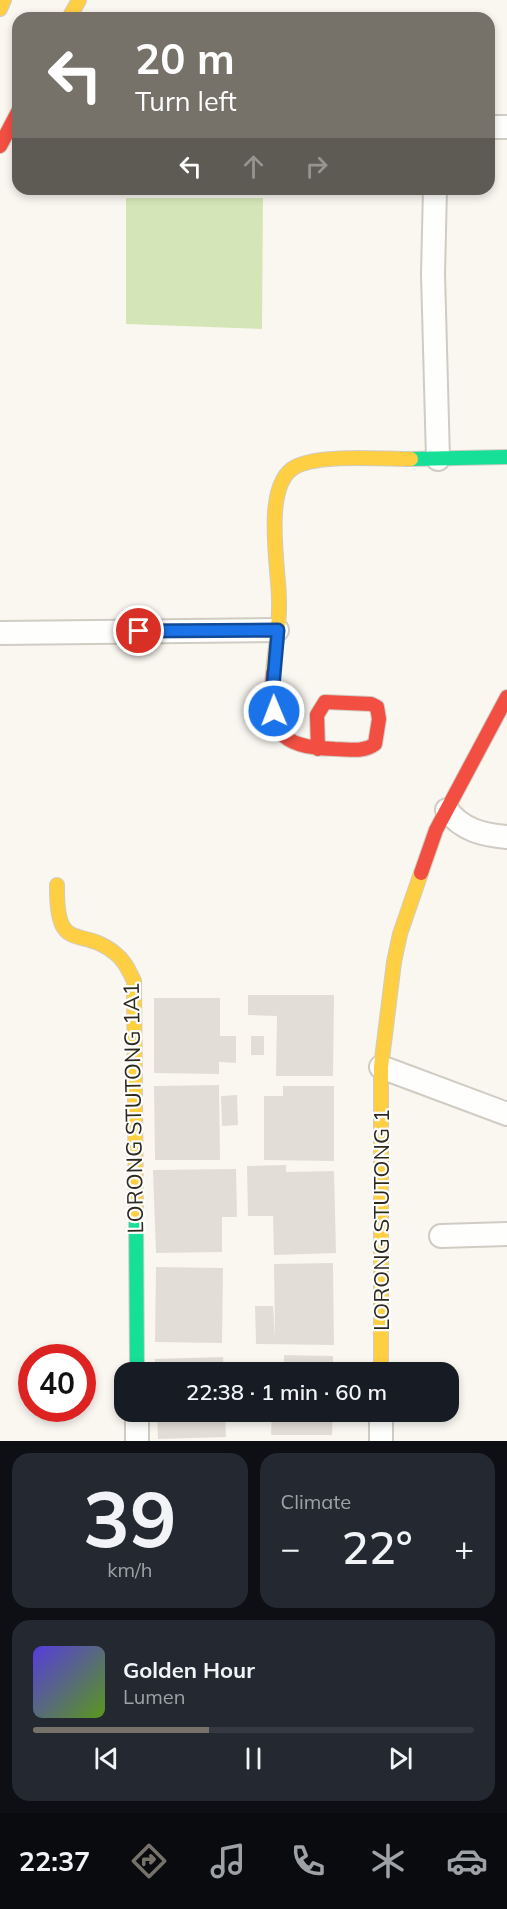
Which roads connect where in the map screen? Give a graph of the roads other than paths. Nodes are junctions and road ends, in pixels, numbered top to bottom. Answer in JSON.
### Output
{"nodes":[{"id":1,"x":4,"y":0,"type":"edge"},
{"id":2,"x":0,"y":9,"type":"edge"},
{"id":3,"x":12,"y":123,"type":"edge"},
{"id":4,"x":0,"y":146,"type":"edge"},
{"id":5,"x":435,"y":195,"type":"edge"},
{"id":6,"x":507,"y":457,"type":"edge"},
{"id":7,"x":438,"y":459,"type":"junction"},
{"id":8,"x":278,"y":630,"type":"junction"},
{"id":9,"x":0,"y":633,"type":"edge"},
{"id":10,"x":507,"y":697,"type":"edge"},
{"id":11,"x":318,"y":749,"type":"junction"},
{"id":12,"x":447,"y":810,"type":"junction"},
{"id":13,"x":507,"y":837,"type":"edge"},
{"id":14,"x":57,"y":885,"type":"dead end"},
{"id":15,"x":381,"y":1066,"type":"junction"},
{"id":16,"x":507,"y":1114,"type":"edge"},
{"id":17,"x":507,"y":1234,"type":"edge"},
{"id":18,"x":441,"y":1236,"type":"dead end"},
{"id":19,"x":137,"y":1362,"type":"edge"},
{"id":20,"x":381,"y":1362,"type":"edge"},
{"id":21,"x":137,"y":1422,"type":"edge"},
{"id":22,"x":381,"y":1422,"type":"edge"},
{"id":23,"x":137,"y":1441,"type":"edge"},
{"id":24,"x":381,"y":1441,"type":"edge"}],
"edges":[{"from":1,"to":2,"type":"main road"},
{"from":3,"to":4,"type":"main road"},
{"from":5,"to":7,"type":"street"},
{"from":6,"to":7,"type":"main road"},
{"from":7,"to":8,"type":"main road"},
{"from":8,"to":9,"type":"street"},
{"from":8,"to":11,"type":"main road"},
{"from":10,"to":12,"type":"main road","name":"LORONG STUTONG 1"},
{"from":11,"to":11,"type":"main road"},
{"from":12,"to":13,"type":"street"},
{"from":12,"to":15,"type":"main road","name":"LORONG STUTONG 1"},
{"from":14,"to":19,"type":"main road","name":"LORONG STUTONG 1A1"},
{"from":15,"to":16,"type":"street"},
{"from":15,"to":20,"type":"main road","name":"LORONG STUTONG 1"},
{"from":17,"to":18,"type":"street"},
{"from":21,"to":23,"type":"street"},
{"from":22,"to":24,"type":"street"}]}
